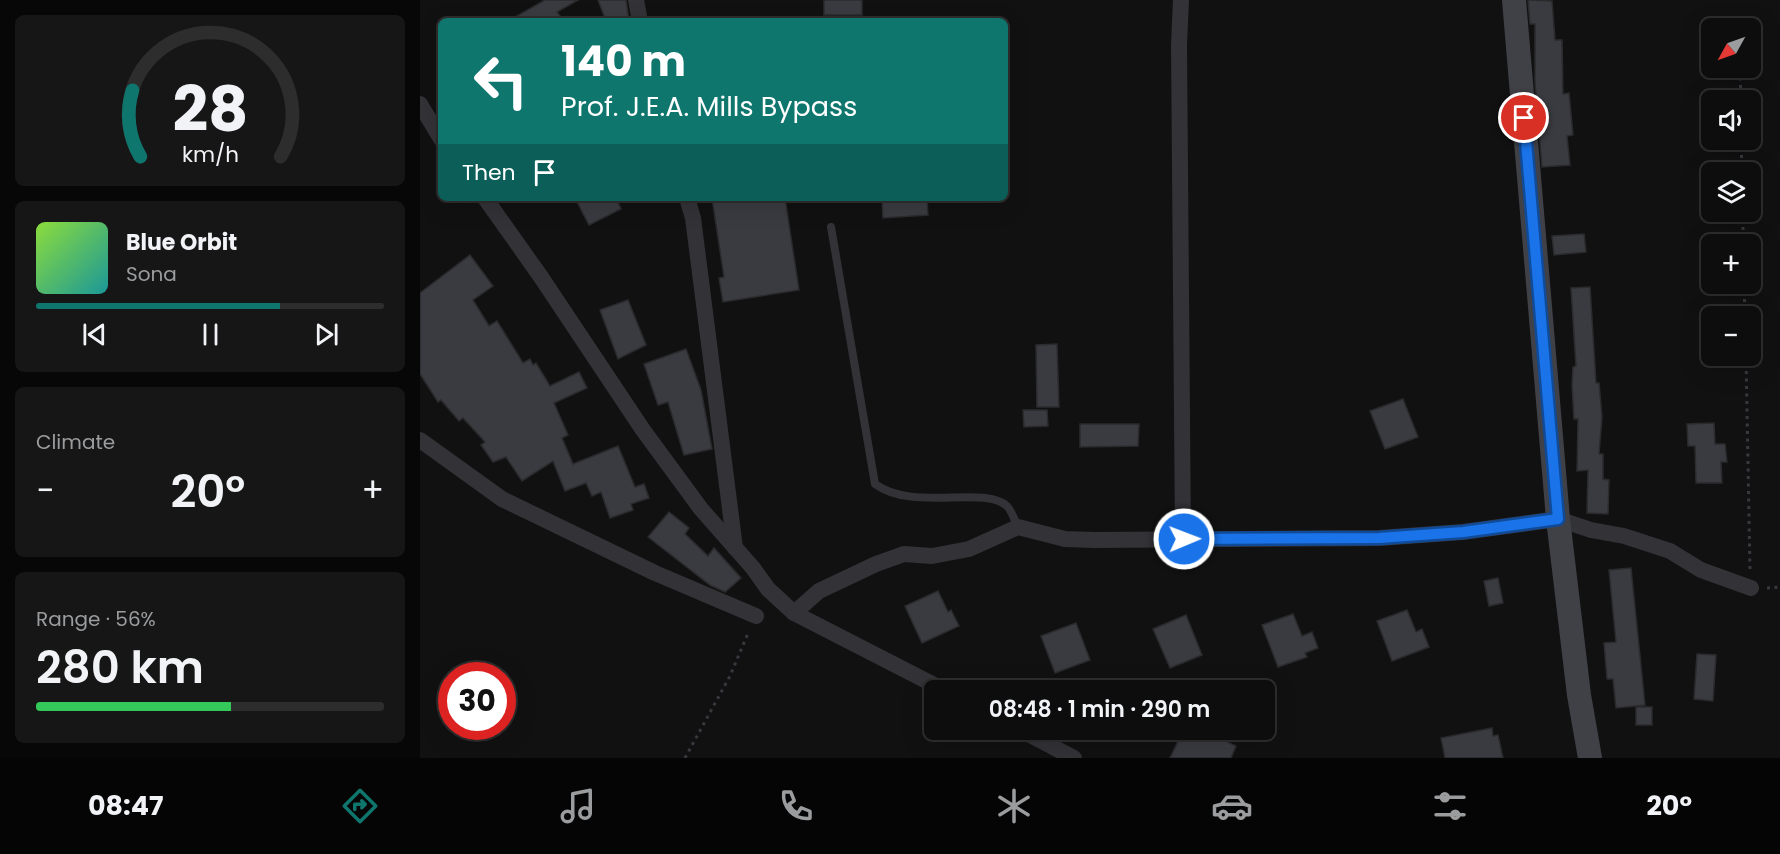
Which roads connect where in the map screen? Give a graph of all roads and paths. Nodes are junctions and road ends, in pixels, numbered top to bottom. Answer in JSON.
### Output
{"nodes":[{"id":1,"x":636,"y":0,"type":"edge"},
{"id":2,"x":1181,"y":0,"type":"edge"},
{"id":3,"x":1514,"y":0,"type":"edge"},
{"id":4,"x":639,"y":18,"type":"edge"},
{"id":5,"x":420,"y":104,"type":"edge"},
{"id":6,"x":438,"y":134,"type":"edge"},
{"id":7,"x":487,"y":201,"type":"edge"},
{"id":8,"x":688,"y":201,"type":"edge"},
{"id":9,"x":831,"y":227,"type":"dead end"},
{"id":10,"x":1746,"y":366,"type":"edge"},
{"id":11,"x":420,"y":440,"type":"edge"},
{"id":12,"x":1558,"y":519,"type":"junction"},
{"id":13,"x":1018,"y":527,"type":"junction"},
{"id":14,"x":1184,"y":539,"type":"junction"},
{"id":15,"x":735,"y":548,"type":"junction"},
{"id":16,"x":1750,"y":588,"type":"joint"},
{"id":17,"x":794,"y":613,"type":"junction"},
{"id":18,"x":756,"y":616,"type":"joint"},
{"id":19,"x":925,"y":680,"type":"edge"},
{"id":20,"x":1040,"y":740,"type":"edge"},
{"id":21,"x":685,"y":758,"type":"edge"},
{"id":22,"x":1074,"y":758,"type":"edge"},
{"id":23,"x":1590,"y":758,"type":"edge"}],
"edges":[{"from":1,"to":4,"type":"street"},
{"from":2,"to":14,"type":"street"},
{"from":3,"to":12,"type":"street"},
{"from":5,"to":6,"type":"street"},
{"from":7,"to":15,"type":"street"},
{"from":8,"to":15,"type":"street"},
{"from":9,"to":13,"type":"lane"},
{"from":10,"to":16,"type":"path"},
{"from":11,"to":18,"type":"street"},
{"from":12,"to":14,"type":"street"},
{"from":12,"to":16,"type":"street"},
{"from":12,"to":23,"type":"street"},
{"from":13,"to":14,"type":"street"},
{"from":13,"to":17,"type":"street"},
{"from":15,"to":17,"type":"street"},
{"from":17,"to":19,"type":"street"},
{"from":18,"to":21,"type":"path"},
{"from":20,"to":22,"type":"street"}]}
